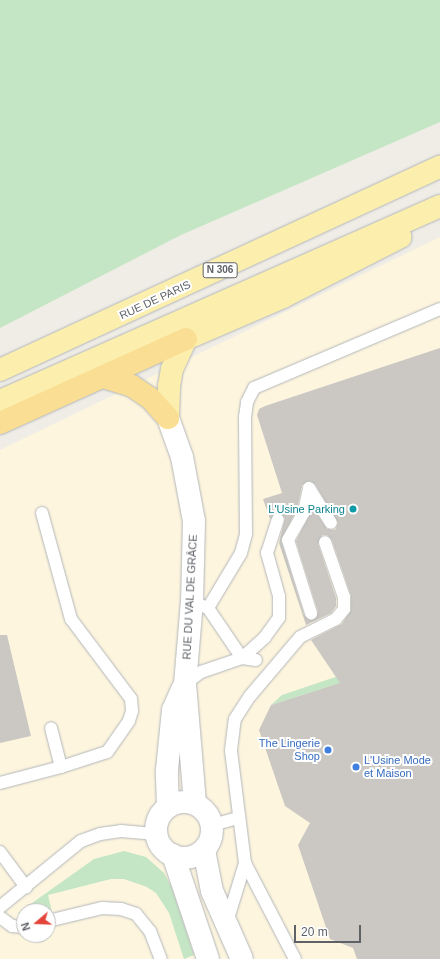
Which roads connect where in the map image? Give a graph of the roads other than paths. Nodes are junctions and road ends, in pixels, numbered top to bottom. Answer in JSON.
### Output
{"nodes":[{"id":1,"x":440,"y":167,"type":"edge"},
{"id":2,"x":440,"y":206,"type":"edge"},
{"id":3,"x":440,"y":212,"type":"edge"},
{"id":4,"x":440,"y":309,"type":"edge"},
{"id":5,"x":186,"y":340,"type":"junction"},
{"id":6,"x":0,"y":370,"type":"edge"},
{"id":7,"x":102,"y":377,"type":"junction"},
{"id":8,"x":0,"y":401,"type":"edge"},
{"id":9,"x":168,"y":418,"type":"junction"},
{"id":10,"x":0,"y":423,"type":"edge"},
{"id":11,"x":42,"y":513,"type":"dead end"},
{"id":12,"x":278,"y":520,"type":"dead end"},
{"id":13,"x":331,"y":523,"type":"dead end"},
{"id":14,"x":325,"y":542,"type":"dead end"},
{"id":15,"x":200,"y":605,"type":"junction"},
{"id":16,"x":311,"y":613,"type":"dead end"},
{"id":17,"x":242,"y":658,"type":"junction"},
{"id":18,"x":256,"y":660,"type":"dead end"},
{"id":19,"x":185,"y":684,"type":"junction"},
{"id":20,"x":51,"y":728,"type":"dead end"},
{"id":21,"x":60,"y":767,"type":"junction"},
{"id":22,"x":0,"y":784,"type":"edge"},
{"id":23,"x":195,"y":804,"type":"junction"},
{"id":24,"x":168,"y":806,"type":"junction"},
{"id":25,"x":238,"y":818,"type":"junction"},
{"id":26,"x":212,"y":825,"type":"junction"},
{"id":27,"x":157,"y":834,"type":"junction"},
{"id":28,"x":204,"y":850,"type":"junction"},
{"id":29,"x":0,"y":852,"type":"edge"},
{"id":30,"x":173,"y":855,"type":"junction"},
{"id":31,"x":245,"y":863,"type":"junction"},
{"id":32,"x":26,"y":887,"type":"junction"},
{"id":33,"x":0,"y":907,"type":"edge"},
{"id":34,"x":0,"y":917,"type":"edge"},
{"id":35,"x":56,"y":919,"type":"edge"},
{"id":36,"x":226,"y":925,"type":"junction"},
{"id":37,"x":16,"y":926,"type":"edge"},
{"id":38,"x":161,"y":959,"type":"edge"},
{"id":39,"x":208,"y":959,"type":"edge"},
{"id":40,"x":242,"y":959,"type":"edge"},
{"id":41,"x":295,"y":959,"type":"edge"}],
"edges":[{"from":1,"to":6,"type":"main road","name":"RUE DE PARIS","number":"N 306"},
{"from":2,"to":8,"type":"main road","number":"N 306"},
{"from":3,"to":5,"type":"main road"},
{"from":4,"to":15,"type":"lane"},
{"from":5,"to":7,"type":"highway"},
{"from":5,"to":9,"type":"main road"},
{"from":7,"to":9,"type":"highway"},
{"from":7,"to":10,"type":"highway"},
{"from":9,"to":15,"type":"street","name":"RUE DU VAL DE GRÂCE"},
{"from":11,"to":21,"type":"lane"},
{"from":12,"to":17,"type":"lane"},
{"from":13,"to":16,"type":"lane"},
{"from":14,"to":25,"type":"lane"},
{"from":15,"to":17,"type":"lane"},
{"from":15,"to":19,"type":"street","name":"RUE DU VAL DE GRÂCE"},
{"from":17,"to":18,"type":"lane"},
{"from":17,"to":19,"type":"lane"},
{"from":19,"to":23,"type":"street","name":"RUE DU VAL DE GRÂCE"},
{"from":19,"to":24,"type":"street","name":"RUE DU VAL DE GRÂCE"},
{"from":20,"to":21,"type":"lane"},
{"from":21,"to":22,"type":"lane"},
{"from":23,"to":24,"type":"street"},
{"from":23,"to":26,"type":"street"},
{"from":24,"to":27,"type":"street"},
{"from":25,"to":26,"type":"lane"},
{"from":25,"to":31,"type":"lane"},
{"from":26,"to":28,"type":"street"},
{"from":27,"to":30,"type":"street"},
{"from":27,"to":32,"type":"lane"},
{"from":28,"to":30,"type":"street"},
{"from":28,"to":36,"type":"street"},
{"from":29,"to":32,"type":"lane"},
{"from":30,"to":39,"type":"street"},
{"from":31,"to":36,"type":"lane"},
{"from":31,"to":41,"type":"lane"},
{"from":32,"to":33,"type":"lane"},
{"from":34,"to":37,"type":"lane"},
{"from":35,"to":38,"type":"lane"},
{"from":36,"to":40,"type":"street"}]}
